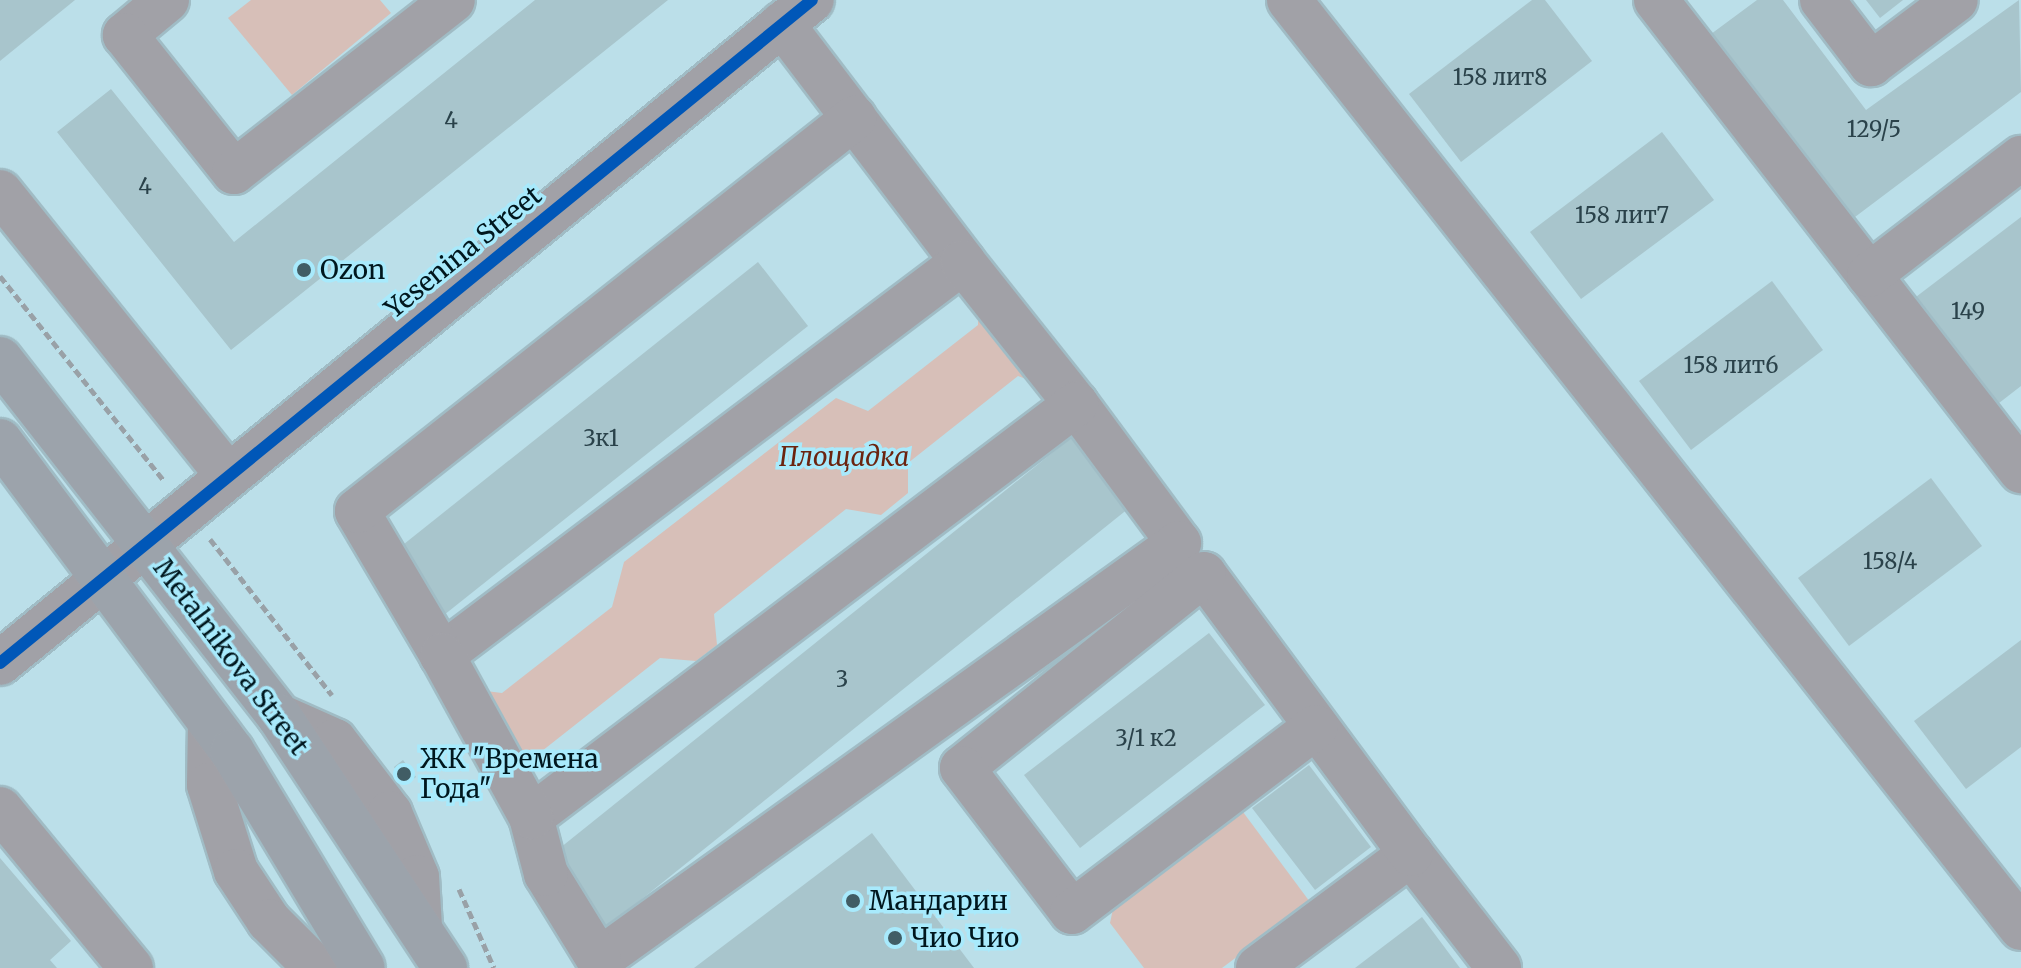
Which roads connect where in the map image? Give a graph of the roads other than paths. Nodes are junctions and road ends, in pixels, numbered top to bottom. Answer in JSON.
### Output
{"nodes":[{"id":1,"x":167,"y":0,"type":"edge"},
{"id":2,"x":453,"y":0,"type":"edge"},
{"id":3,"x":1289,"y":0,"type":"edge"},
{"id":4,"x":1822,"y":0,"type":"edge"},
{"id":5,"x":1956,"y":0,"type":"edge"},
{"id":6,"x":1675,"y":7,"type":"edge"},
{"id":7,"x":797,"y":12,"type":"edge"},
{"id":8,"x":854,"y":118,"type":"junction"},
{"id":9,"x":2021,"y":158,"type":"edge"},
{"id":10,"x":0,"y":192,"type":"edge"},
{"id":11,"x":963,"y":262,"type":"junction"},
{"id":12,"x":1869,"y":275,"type":"junction"},
{"id":13,"x":0,"y":359,"type":"edge"},
{"id":14,"x":1076,"y":404,"type":"junction"},
{"id":15,"x":2008,"y":426,"type":"edge"},
{"id":16,"x":0,"y":441,"type":"edge"},
{"id":17,"x":2021,"y":471,"type":"edge"},
{"id":18,"x":226,"y":473,"type":"junction"},
{"id":19,"x":144,"y":541,"type":"junction"},
{"id":20,"x":104,"y":575,"type":"junction"},
{"id":21,"x":442,"y":655,"type":"junction"},
{"id":22,"x":0,"y":663,"type":"edge"},
{"id":23,"x":210,"y":722,"type":"junction"},
{"id":24,"x":1316,"y":727,"type":"junction"},
{"id":25,"x":0,"y":809,"type":"edge"},
{"id":26,"x":531,"y":817,"type":"junction"},
{"id":27,"x":1411,"y":854,"type":"junction"},
{"id":28,"x":2021,"y":928,"type":"edge"},
{"id":29,"x":131,"y":968,"type":"edge"},
{"id":30,"x":316,"y":968,"type":"edge"},
{"id":31,"x":363,"y":968,"type":"edge"},
{"id":32,"x":445,"y":968,"type":"edge"},
{"id":33,"x":1258,"y":968,"type":"edge"},
{"id":34,"x":1499,"y":968,"type":"edge"}],
"edges":[{"from":1,"to":2,"type":"street"},
{"from":3,"to":28,"type":"street"},
{"from":4,"to":5,"type":"street"},
{"from":6,"to":12,"type":"street"},
{"from":7,"to":8,"type":"street"},
{"from":7,"to":18,"type":"street","name":"Yesenina Street"},
{"from":8,"to":11,"type":"street"},
{"from":8,"to":21,"type":"street"},
{"from":9,"to":12,"type":"street"},
{"from":10,"to":18,"type":"street"},
{"from":11,"to":14,"type":"street"},
{"from":11,"to":21,"type":"street"},
{"from":12,"to":15,"type":"street"},
{"from":13,"to":19,"type":"main road","name":"Metalnikova Street"},
{"from":14,"to":26,"type":"street"},
{"from":14,"to":26,"type":"street"},
{"from":15,"to":17,"type":"street"},
{"from":16,"to":20,"type":"main road","name":"Metalnikova Street"},
{"from":18,"to":19,"type":"street","name":"Yesenina Street"},
{"from":19,"to":20,"type":"street","name":"Yesenina Street"},
{"from":19,"to":32,"type":"main road","name":"Metalnikova Street"},
{"from":20,"to":22,"type":"street","name":"Yesenina Street"},
{"from":20,"to":23,"type":"main road","name":"Metalnikova Street"},
{"from":21,"to":26,"type":"street"},
{"from":23,"to":30,"type":"street"},
{"from":23,"to":31,"type":"main road","name":"Metalnikova Street"},
{"from":24,"to":24,"type":"street"},
{"from":24,"to":27,"type":"street"},
{"from":25,"to":29,"type":"street"},
{"from":27,"to":33,"type":"street"},
{"from":27,"to":34,"type":"street"}]}
